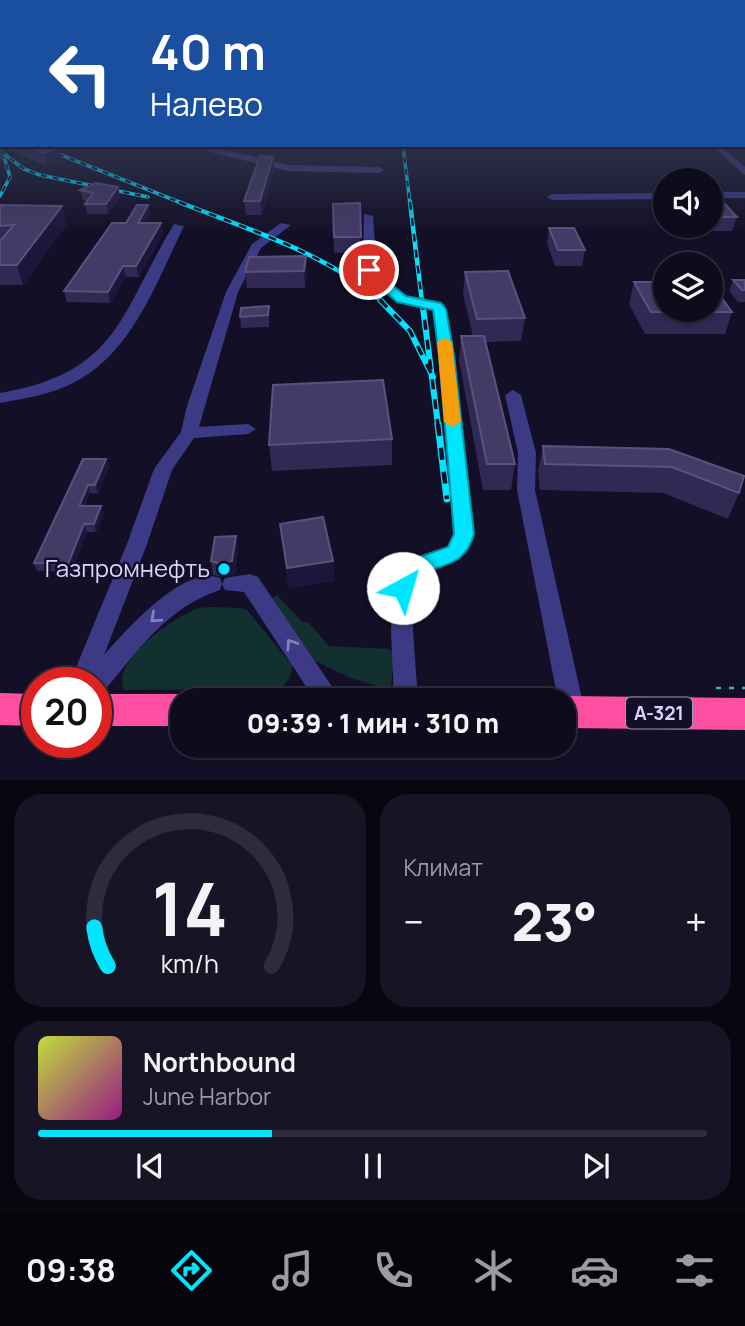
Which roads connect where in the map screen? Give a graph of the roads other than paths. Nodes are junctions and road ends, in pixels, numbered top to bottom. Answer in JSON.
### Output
{"nodes":[{"id":1,"x":258,"y":162,"type":"edge"},
{"id":2,"x":379,"y":170,"type":"dead end"},
{"id":3,"x":723,"y":195,"type":"edge"},
{"id":4,"x":745,"y":195,"type":"edge"},
{"id":5,"x":653,"y":196,"type":"edge"},
{"id":6,"x":552,"y":197,"type":"dead end"},
{"id":7,"x":368,"y":216,"type":"dead end"},
{"id":8,"x":285,"y":225,"type":"dead end"},
{"id":9,"x":178,"y":226,"type":"dead end"},
{"id":10,"x":513,"y":396,"type":"dead end"},
{"id":11,"x":0,"y":398,"type":"edge"},
{"id":12,"x":248,"y":429,"type":"dead end"},
{"id":13,"x":190,"y":433,"type":"junction"},
{"id":14,"x":88,"y":667,"type":"edge"},
{"id":15,"x":109,"y":667,"type":"edge"},
{"id":16,"x":322,"y":688,"type":"edge"},
{"id":17,"x":405,"y":688,"type":"edge"},
{"id":18,"x":563,"y":688,"type":"edge"},
{"id":19,"x":0,"y":709,"type":"edge"},
{"id":20,"x":21,"y":710,"type":"edge"},
{"id":21,"x":112,"y":710,"type":"edge"},
{"id":22,"x":170,"y":710,"type":"edge"},
{"id":23,"x":576,"y":712,"type":"edge"},
{"id":24,"x":745,"y":714,"type":"edge"}],
"edges":[{"from":1,"to":2,"type":"street"},
{"from":3,"to":4,"type":"street"},
{"from":5,"to":6,"type":"street"},
{"from":7,"to":17,"type":"street"},
{"from":8,"to":13,"type":"street"},
{"from":9,"to":11,"type":"street"},
{"from":10,"to":18,"type":"street"},
{"from":12,"to":13,"type":"street"},
{"from":13,"to":14,"type":"street"},
{"from":16,"to":15,"type":"street","one_way":true},
{"from":19,"to":20,"type":"highway"},
{"from":21,"to":22,"type":"highway"},
{"from":23,"to":24,"type":"highway","number":"А-321"}]}
